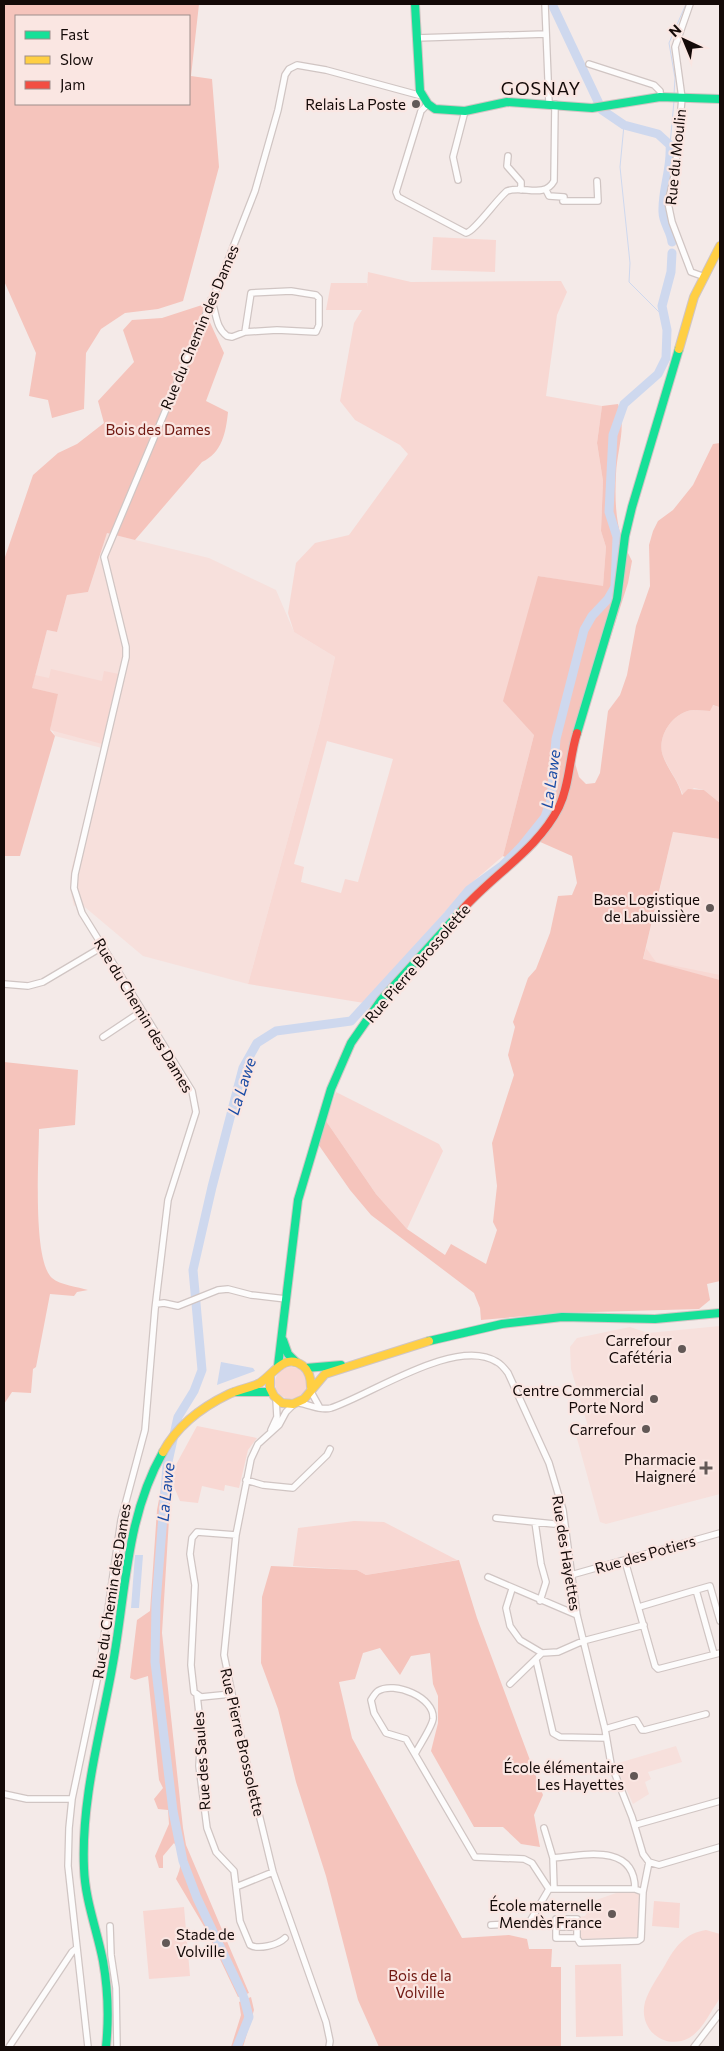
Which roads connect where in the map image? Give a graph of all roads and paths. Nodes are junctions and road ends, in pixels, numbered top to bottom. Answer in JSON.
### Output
{"nodes":[{"id":1,"x":415,"y":4,"type":"edge"},
{"id":2,"x":545,"y":4,"type":"edge"},
{"id":3,"x":690,"y":4,"type":"edge"},
{"id":4,"x":546,"y":34,"type":"junction"},
{"id":5,"x":416,"y":38,"type":"junction"},
{"id":6,"x":589,"y":64,"type":"dead end"},
{"id":7,"x":422,"y":96,"type":"junction"},
{"id":8,"x":660,"y":97,"type":"junction"},
{"id":9,"x":676,"y":98,"type":"junction"},
{"id":10,"x":720,"y":99,"type":"edge"},
{"id":11,"x":428,"y":104,"type":"junction"},
{"id":12,"x":552,"y":104,"type":"junction"},
{"id":13,"x":465,"y":111,"type":"junction"},
{"id":14,"x":508,"y":156,"type":"dead end"},
{"id":15,"x":458,"y":180,"type":"dead end"},
{"id":16,"x":597,"y":181,"type":"dead end"},
{"id":17,"x":521,"y":190,"type":"junction"},
{"id":18,"x":546,"y":190,"type":"junction"},
{"id":19,"x":720,"y":246,"type":"edge"},
{"id":20,"x":705,"y":278,"type":"junction"},
{"id":21,"x":211,"y":300,"type":"junction"},
{"id":22,"x":245,"y":332,"type":"junction"},
{"id":23,"x":102,"y":947,"type":"junction"},
{"id":24,"x":4,"y":984,"type":"edge"},
{"id":25,"x":142,"y":1011,"type":"junction"},
{"id":26,"x":103,"y":1036,"type":"dead end"},
{"id":27,"x":286,"y":1299,"type":"junction"},
{"id":28,"x":156,"y":1304,"type":"junction"},
{"id":29,"x":720,"y":1313,"type":"edge"},
{"id":30,"x":282,"y":1338,"type":"junction"},
{"id":31,"x":296,"y":1362,"type":"junction"},
{"id":32,"x":353,"y":1364,"type":"junction"},
{"id":33,"x":278,"y":1366,"type":"junction"},
{"id":34,"x":306,"y":1368,"type":"junction"},
{"id":35,"x":270,"y":1375,"type":"junction"},
{"id":36,"x":311,"y":1389,"type":"junction"},
{"id":37,"x":235,"y":1392,"type":"junction"},
{"id":38,"x":274,"y":1396,"type":"junction"},
{"id":39,"x":296,"y":1404,"type":"junction"},
{"id":40,"x":320,"y":1408,"type":"junction"},
{"id":41,"x":269,"y":1434,"type":"junction"},
{"id":42,"x":330,"y":1449,"type":"dead end"},
{"id":43,"x":246,"y":1480,"type":"junction"},
{"id":44,"x":496,"y":1518,"type":"dead end"},
{"id":45,"x":535,"y":1522,"type":"junction"},
{"id":46,"x":554,"y":1524,"type":"dead end"},
{"id":47,"x":720,"y":1533,"type":"edge"},
{"id":48,"x":236,"y":1535,"type":"junction"},
{"id":49,"x":625,"y":1561,"type":"junction"},
{"id":50,"x":570,"y":1575,"type":"junction"},
{"id":51,"x":488,"y":1577,"type":"dead end"},
{"id":52,"x":512,"y":1589,"type":"junction"},
{"id":53,"x":696,"y":1590,"type":"junction"},
{"id":54,"x":540,"y":1601,"type":"junction"},
{"id":55,"x":639,"y":1607,"type":"junction"},
{"id":56,"x":577,"y":1615,"type":"junction"},
{"id":57,"x":720,"y":1621,"type":"edge"},
{"id":58,"x":644,"y":1625,"type":"junction"},
{"id":59,"x":583,"y":1640,"type":"junction"},
{"id":60,"x":542,"y":1652,"type":"junction"},
{"id":61,"x":717,"y":1654,"type":"edge"},
{"id":62,"x":536,"y":1660,"type":"junction"},
{"id":63,"x":510,"y":1684,"type":"dead end"},
{"id":64,"x":231,"y":1694,"type":"junction"},
{"id":65,"x":197,"y":1695,"type":"junction"},
{"id":66,"x":706,"y":1714,"type":"dead end"},
{"id":67,"x":605,"y":1729,"type":"junction"},
{"id":68,"x":606,"y":1738,"type":"junction"},
{"id":69,"x":415,"y":1754,"type":"junction"},
{"id":70,"x":4,"y":1794,"type":"edge"},
{"id":71,"x":72,"y":1799,"type":"junction"},
{"id":72,"x":720,"y":1801,"type":"edge"},
{"id":73,"x":635,"y":1825,"type":"junction"},
{"id":74,"x":544,"y":1828,"type":"dead end"},
{"id":75,"x":720,"y":1847,"type":"edge"},
{"id":76,"x":553,"y":1858,"type":"junction"},
{"id":77,"x":650,"y":1862,"type":"junction"},
{"id":78,"x":273,"y":1872,"type":"junction"},
{"id":79,"x":236,"y":1887,"type":"junction"},
{"id":80,"x":551,"y":1889,"type":"junction"},
{"id":81,"x":634,"y":1889,"type":"junction"},
{"id":82,"x":643,"y":1892,"type":"junction"},
{"id":83,"x":492,"y":1925,"type":"dead end"},
{"id":84,"x":110,"y":1926,"type":"dead end"},
{"id":85,"x":286,"y":1938,"type":"dead end"},
{"id":86,"x":578,"y":1940,"type":"junction"},
{"id":87,"x":77,"y":1948,"type":"junction"},
{"id":88,"x":720,"y":2013,"type":"edge"},
{"id":89,"x":9,"y":2047,"type":"edge"},
{"id":90,"x":88,"y":2047,"type":"edge"},
{"id":91,"x":106,"y":2047,"type":"edge"},
{"id":92,"x":117,"y":2047,"type":"edge"},
{"id":93,"x":328,"y":2047,"type":"edge"},
{"id":94,"x":694,"y":2047,"type":"edge"}],
"edges":[{"from":1,"to":5,"type":"street"},
{"from":2,"to":4,"type":"street"},
{"from":3,"to":9,"type":"street","name":"Rue du Moulin"},
{"from":4,"to":5,"type":"street"},
{"from":4,"to":12,"type":"street"},
{"from":5,"to":7,"type":"street"},
{"from":6,"to":8,"type":"street"},
{"from":7,"to":11,"type":"street"},
{"from":7,"to":21,"type":"street","name":"Rue du Chemin des Dames"},
{"from":8,"to":9,"type":"street"},
{"from":8,"to":12,"type":"street"},
{"from":9,"to":10,"type":"street"},
{"from":9,"to":20,"type":"street","name":"Rue du Moulin"},
{"from":11,"to":13,"type":"street"},
{"from":11,"to":17,"type":"street"},
{"from":12,"to":13,"type":"street"},
{"from":12,"to":18,"type":"street"},
{"from":13,"to":15,"type":"street"},
{"from":14,"to":17,"type":"street"},
{"from":16,"to":18,"type":"street"},
{"from":17,"to":18,"type":"street"},
{"from":19,"to":20,"type":"street","name":"Rue Pierre Brossolette"},
{"from":20,"to":27,"type":"street","name":"Rue Pierre Brossolette"},
{"from":21,"to":22,"type":"street"},
{"from":21,"to":23,"type":"street","name":"Rue du Chemin des Dames"},
{"from":22,"to":22,"type":"street"},
{"from":23,"to":24,"type":"street"},
{"from":23,"to":25,"type":"street","name":"Rue du Chemin des Dames"},
{"from":25,"to":26,"type":"street"},
{"from":25,"to":28,"type":"street","name":"Rue du Chemin des Dames"},
{"from":27,"to":28,"type":"street"},
{"from":27,"to":30,"type":"street","name":"Rue Pierre Brossolette"},
{"from":28,"to":71,"type":"street","name":"Rue du Chemin des Dames"},
{"from":29,"to":32,"type":"street"},
{"from":30,"to":31,"type":"street"},
{"from":30,"to":33,"type":"street","name":"Rue Pierre Brossolette"},
{"from":31,"to":33,"type":"street"},
{"from":31,"to":34,"type":"street"},
{"from":32,"to":34,"type":"street"},
{"from":32,"to":36,"type":"street"},
{"from":33,"to":35,"type":"street"},
{"from":34,"to":36,"type":"street"},
{"from":35,"to":37,"type":"street"},
{"from":35,"to":38,"type":"street"},
{"from":36,"to":39,"type":"street"},
{"from":36,"to":40,"type":"street"},
{"from":37,"to":38,"type":"street"},
{"from":37,"to":91,"type":"street"},
{"from":38,"to":39,"type":"street"},
{"from":38,"to":41,"type":"street","name":"Rue Pierre Brossolette"},
{"from":39,"to":40,"type":"street","name":"Rue des Hayettes"},
{"from":39,"to":41,"type":"street","name":"Rue Pierre Brossolette"},
{"from":40,"to":50,"type":"street","name":"Rue des Hayettes"},
{"from":41,"to":43,"type":"street","name":"Rue Pierre Brossolette"},
{"from":42,"to":43,"type":"street"},
{"from":43,"to":48,"type":"street","name":"Rue Pierre Brossolette"},
{"from":44,"to":45,"type":"street"},
{"from":45,"to":46,"type":"street"},
{"from":45,"to":54,"type":"street"},
{"from":47,"to":49,"type":"street","name":"Rue des Potiers"},
{"from":48,"to":64,"type":"street","name":"Rue Pierre Brossolette"},
{"from":48,"to":65,"type":"street","name":"Rue des Saules"},
{"from":49,"to":50,"type":"street","name":"Rue des Potiers"},
{"from":49,"to":55,"type":"street"},
{"from":50,"to":56,"type":"street","name":"Rue des Hayettes"},
{"from":51,"to":52,"type":"street"},
{"from":52,"to":54,"type":"street"},
{"from":52,"to":60,"type":"street"},
{"from":53,"to":55,"type":"street"},
{"from":53,"to":57,"type":"street"},
{"from":53,"to":61,"type":"street"},
{"from":54,"to":56,"type":"street"},
{"from":55,"to":58,"type":"street"},
{"from":56,"to":59,"type":"street","name":"Rue des Hayettes"},
{"from":58,"to":59,"type":"street"},
{"from":58,"to":61,"type":"street"},
{"from":59,"to":60,"type":"street"},
{"from":59,"to":67,"type":"street","name":"Rue des Hayettes"},
{"from":60,"to":62,"type":"street"},
{"from":62,"to":63,"type":"street"},
{"from":62,"to":68,"type":"street"},
{"from":64,"to":65,"type":"street"},
{"from":64,"to":78,"type":"street","name":"Rue Pierre Brossolette"},
{"from":65,"to":79,"type":"street","name":"Rue des Saules"},
{"from":66,"to":67,"type":"street"},
{"from":67,"to":68,"type":"street","name":"Rue des Hayettes"},
{"from":68,"to":73,"type":"street","name":"Rue des Hayettes"},
{"from":69,"to":69,"type":"street"},
{"from":69,"to":80,"type":"street"},
{"from":70,"to":71,"type":"street"},
{"from":71,"to":87,"type":"street","name":"Rue du Chemin des Dames"},
{"from":72,"to":73,"type":"street"},
{"from":73,"to":77,"type":"street","name":"Rue des Hayettes"},
{"from":74,"to":76,"type":"street"},
{"from":75,"to":77,"type":"street"},
{"from":76,"to":80,"type":"street"},
{"from":76,"to":81,"type":"street"},
{"from":77,"to":82,"type":"street"},
{"from":78,"to":79,"type":"street"},
{"from":78,"to":93,"type":"street","name":"Rue Pierre Brossolette"},
{"from":79,"to":85,"type":"street"},
{"from":80,"to":81,"type":"street"},
{"from":80,"to":83,"type":"street"},
{"from":81,"to":82,"type":"street"},
{"from":82,"to":86,"type":"street"},
{"from":84,"to":92,"type":"street"},
{"from":86,"to":86,"type":"street"},
{"from":87,"to":89,"type":"street"},
{"from":87,"to":90,"type":"street","name":"Rue du Chemin des Dames"},
{"from":88,"to":94,"type":"street"}]}
